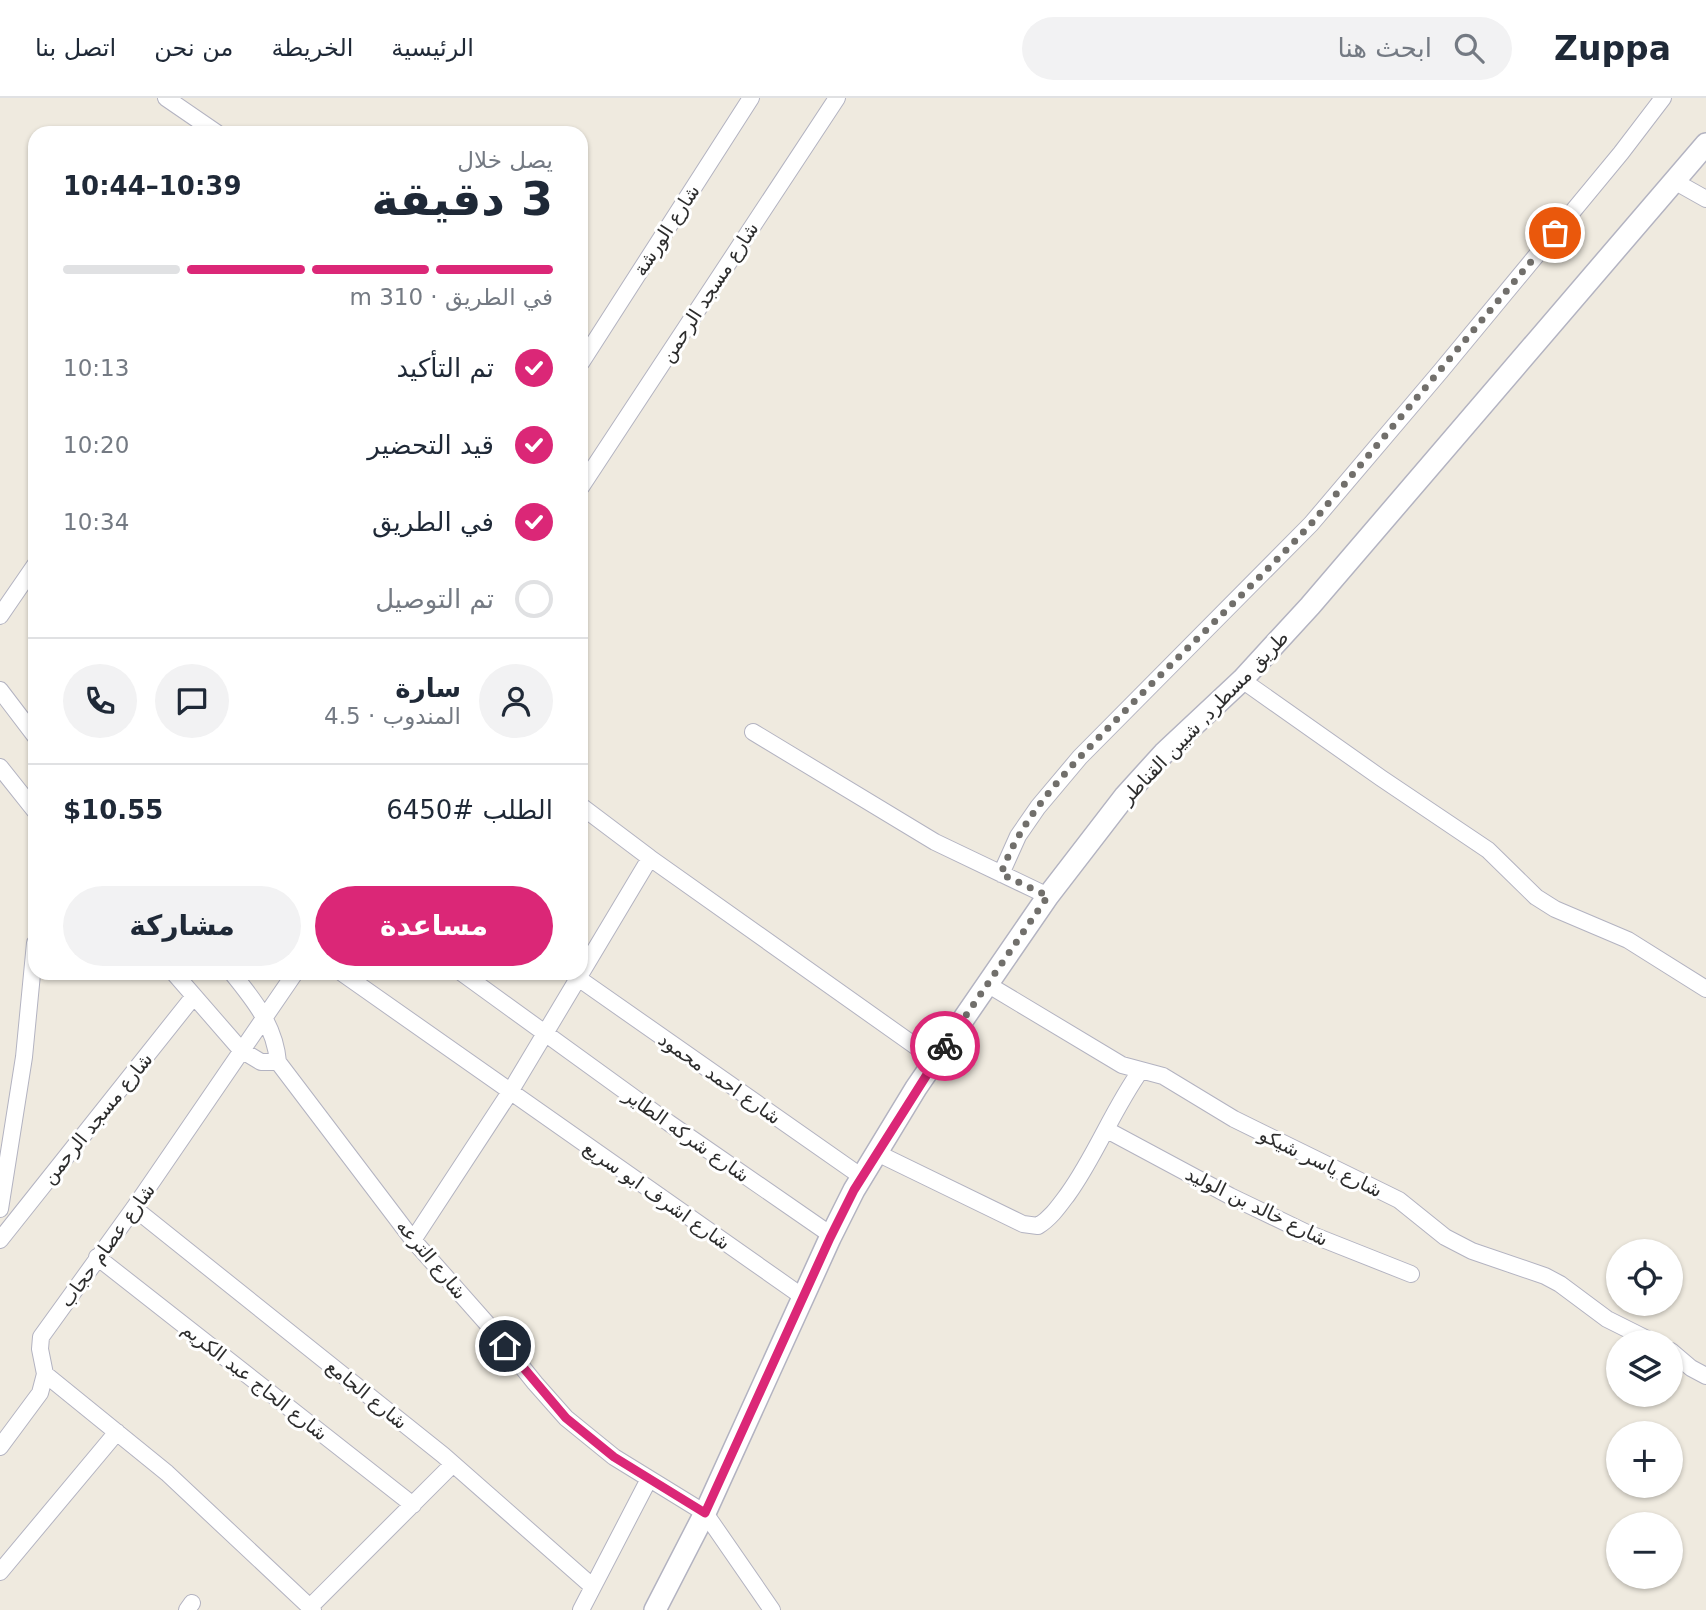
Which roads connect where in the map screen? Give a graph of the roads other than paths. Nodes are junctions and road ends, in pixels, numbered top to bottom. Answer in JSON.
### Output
{"nodes":[{"id":1,"x":166,"y":98,"type":"edge"},
{"id":2,"x":751,"y":98,"type":"edge"},
{"id":3,"x":837,"y":98,"type":"edge"},
{"id":4,"x":1663,"y":98,"type":"edge"},
{"id":5,"x":207,"y":126,"type":"edge"},
{"id":6,"x":1706,"y":144,"type":"edge"},
{"id":7,"x":1674,"y":181,"type":"junction"},
{"id":8,"x":1706,"y":199,"type":"edge"},
{"id":9,"x":588,"y":352,"type":"edge"},
{"id":10,"x":588,"y":476,"type":"edge"},
{"id":11,"x":28,"y":575,"type":"edge"},
{"id":12,"x":0,"y":616,"type":"edge"},
{"id":13,"x":1242,"y":680,"type":"junction"},
{"id":14,"x":0,"y":690,"type":"edge"},
{"id":15,"x":28,"y":727,"type":"edge"},
{"id":16,"x":753,"y":732,"type":"dead end"},
{"id":17,"x":0,"y":766,"type":"edge"},
{"id":18,"x":28,"y":802,"type":"edge"},
{"id":19,"x":588,"y":811,"type":"edge"},
{"id":20,"x":650,"y":858,"type":"junction"},
{"id":21,"x":1007,"y":877,"type":"junction"},
{"id":22,"x":1043,"y":894,"type":"junction"},
{"id":23,"x":588,"y":961,"type":"edge"},
{"id":24,"x":31,"y":980,"type":"edge"},
{"id":25,"x":184,"y":980,"type":"edge"},
{"id":26,"x":238,"y":980,"type":"edge"},
{"id":27,"x":290,"y":980,"type":"edge"},
{"id":28,"x":352,"y":980,"type":"edge"},
{"id":29,"x":472,"y":980,"type":"edge"},
{"id":30,"x":577,"y":980,"type":"edge"},
{"id":31,"x":581,"y":980,"type":"edge"},
{"id":32,"x":987,"y":984,"type":"junction"},
{"id":33,"x":1706,"y":989,"type":"edge"},
{"id":34,"x":194,"y":996,"type":"junction"},
{"id":35,"x":265,"y":1018,"type":"junction"},
{"id":36,"x":545,"y":1033,"type":"junction"},
{"id":37,"x":241,"y":1050,"type":"junction"},
{"id":38,"x":936,"y":1060,"type":"junction"},
{"id":39,"x":278,"y":1062,"type":"junction"},
{"id":40,"x":1141,"y":1070,"type":"junction"},
{"id":41,"x":510,"y":1092,"type":"junction"},
{"id":42,"x":1107,"y":1130,"type":"junction"},
{"id":43,"x":877,"y":1153,"type":"junction"},
{"id":44,"x":862,"y":1177,"type":"junction"},
{"id":45,"x":2,"y":1187,"type":"edge"},
{"id":46,"x":134,"y":1208,"type":"junction"},
{"id":47,"x":0,"y":1209,"type":"edge"},
{"id":48,"x":831,"y":1235,"type":"junction"},
{"id":49,"x":0,"y":1240,"type":"edge"},
{"id":50,"x":413,"y":1240,"type":"junction"},
{"id":51,"x":97,"y":1257,"type":"junction"},
{"id":52,"x":1411,"y":1274,"type":"dead end"},
{"id":53,"x":803,"y":1297,"type":"junction"},
{"id":54,"x":1629,"y":1330,"type":"edge"},
{"id":55,"x":1683,"y":1361,"type":"edge"},
{"id":56,"x":45,"y":1374,"type":"junction"},
{"id":57,"x":1706,"y":1376,"type":"edge"},
{"id":58,"x":117,"y":1432,"type":"junction"},
{"id":59,"x":0,"y":1447,"type":"edge"},
{"id":60,"x":453,"y":1464,"type":"junction"},
{"id":61,"x":656,"y":1482,"type":"junction"},
{"id":62,"x":413,"y":1505,"type":"junction"},
{"id":63,"x":698,"y":1508,"type":"junction"},
{"id":64,"x":0,"y":1572,"type":"edge"},
{"id":65,"x":593,"y":1587,"type":"junction"},
{"id":66,"x":312,"y":1609,"type":"edge"},
{"id":67,"x":581,"y":1610,"type":"edge"},
{"id":68,"x":655,"y":1610,"type":"edge"},
{"id":69,"x":772,"y":1610,"type":"edge"}],
"edges":[{"from":1,"to":5,"type":"street"},
{"from":2,"to":9,"type":"street","name":"شارع الورشة"},
{"from":3,"to":10,"type":"street","name":"شارع مسجد الرحمن"},
{"from":4,"to":21,"type":"street"},
{"from":6,"to":7,"type":"main road","name":"طريق مسطرد, شبين القناطر"},
{"from":7,"to":8,"type":"street"},
{"from":7,"to":13,"type":"main road","name":"طريق مسطرد, شبين القناطر"},
{"from":11,"to":12,"type":"street"},
{"from":13,"to":22,"type":"main road","name":"طريق مسطرد, شبين القناطر"},
{"from":13,"to":33,"type":"street"},
{"from":14,"to":15,"type":"street"},
{"from":16,"to":21,"type":"street"},
{"from":17,"to":18,"type":"street"},
{"from":19,"to":20,"type":"street"},
{"from":20,"to":23,"type":"street"},
{"from":20,"to":38,"type":"street"},
{"from":21,"to":22,"type":"street"},
{"from":22,"to":32,"type":"main road","name":"طريق مسطرد, شبين القناطر"},
{"from":24,"to":45,"type":"street"},
{"from":25,"to":34,"type":"street"},
{"from":26,"to":35,"type":"street","name":"شارع الترعه"},
{"from":27,"to":35,"type":"street","name":"شارع عصام حجاب"},
{"from":28,"to":41,"type":"street","name":"شارع اشرف ابو سريع"},
{"from":29,"to":36,"type":"street","name":"شارع شركه الطاير"},
{"from":30,"to":36,"type":"street"},
{"from":31,"to":44,"type":"street","name":"شارع احمد محمود"},
{"from":32,"to":38,"type":"main road","name":"طريق مسطرد, شبين القناطر"},
{"from":32,"to":40,"type":"street","name":"شارع ياسر شيكو"},
{"from":34,"to":37,"type":"street"},
{"from":34,"to":49,"type":"street","name":"شارع مسجد الرحمن"},
{"from":35,"to":37,"type":"street","name":"شارع عصام حجاب"},
{"from":35,"to":39,"type":"street","name":"شارع الترعه"},
{"from":36,"to":41,"type":"street"},
{"from":36,"to":48,"type":"street","name":"شارع شركه الطاير"},
{"from":37,"to":39,"type":"street"},
{"from":37,"to":46,"type":"street","name":"شارع عصام حجاب"},
{"from":38,"to":43,"type":"main road","name":"طريق مسطرد, شبين القناطر"},
{"from":39,"to":50,"type":"street","name":"شارع الترعه"},
{"from":40,"to":42,"type":"street"},
{"from":40,"to":54,"type":"street","name":"شارع ياسر شيكو"},
{"from":41,"to":50,"type":"street"},
{"from":41,"to":53,"type":"street","name":"شارع اشرف ابو سريع"},
{"from":42,"to":43,"type":"street"},
{"from":42,"to":52,"type":"street","name":"شارع خالد بن الوليد"},
{"from":43,"to":44,"type":"main road","name":"طريق مسطرد, شبين القناطر"},
{"from":44,"to":48,"type":"main road","name":"طريق مسطرد, شبين القناطر"},
{"from":45,"to":47,"type":"street"},
{"from":46,"to":51,"type":"street","name":"شارع عصام حجاب"},
{"from":46,"to":60,"type":"street","name":"شارع الجامع"},
{"from":48,"to":53,"type":"main road","name":"طريق مسطرد, شبين القناطر"},
{"from":50,"to":61,"type":"street","name":"شارع الترعه"},
{"from":51,"to":56,"type":"street","name":"شارع عصام حجاب"},
{"from":51,"to":62,"type":"street","name":"شارع الحاج عبد الكريم"},
{"from":53,"to":63,"type":"main road","name":"طريق مسطرد, شبين القناطر"},
{"from":55,"to":57,"type":"street"},
{"from":56,"to":58,"type":"street"},
{"from":56,"to":59,"type":"street"},
{"from":58,"to":64,"type":"street"},
{"from":58,"to":66,"type":"street"},
{"from":60,"to":62,"type":"street"},
{"from":60,"to":65,"type":"street","name":"شارع الجامع"},
{"from":61,"to":63,"type":"street","name":"شارع الترعه"},
{"from":61,"to":65,"type":"street"},
{"from":62,"to":66,"type":"street"},
{"from":63,"to":68,"type":"main road","name":"طريق مسطرد, شبين القناطر"},
{"from":63,"to":69,"type":"street"},
{"from":65,"to":67,"type":"street"}]}
